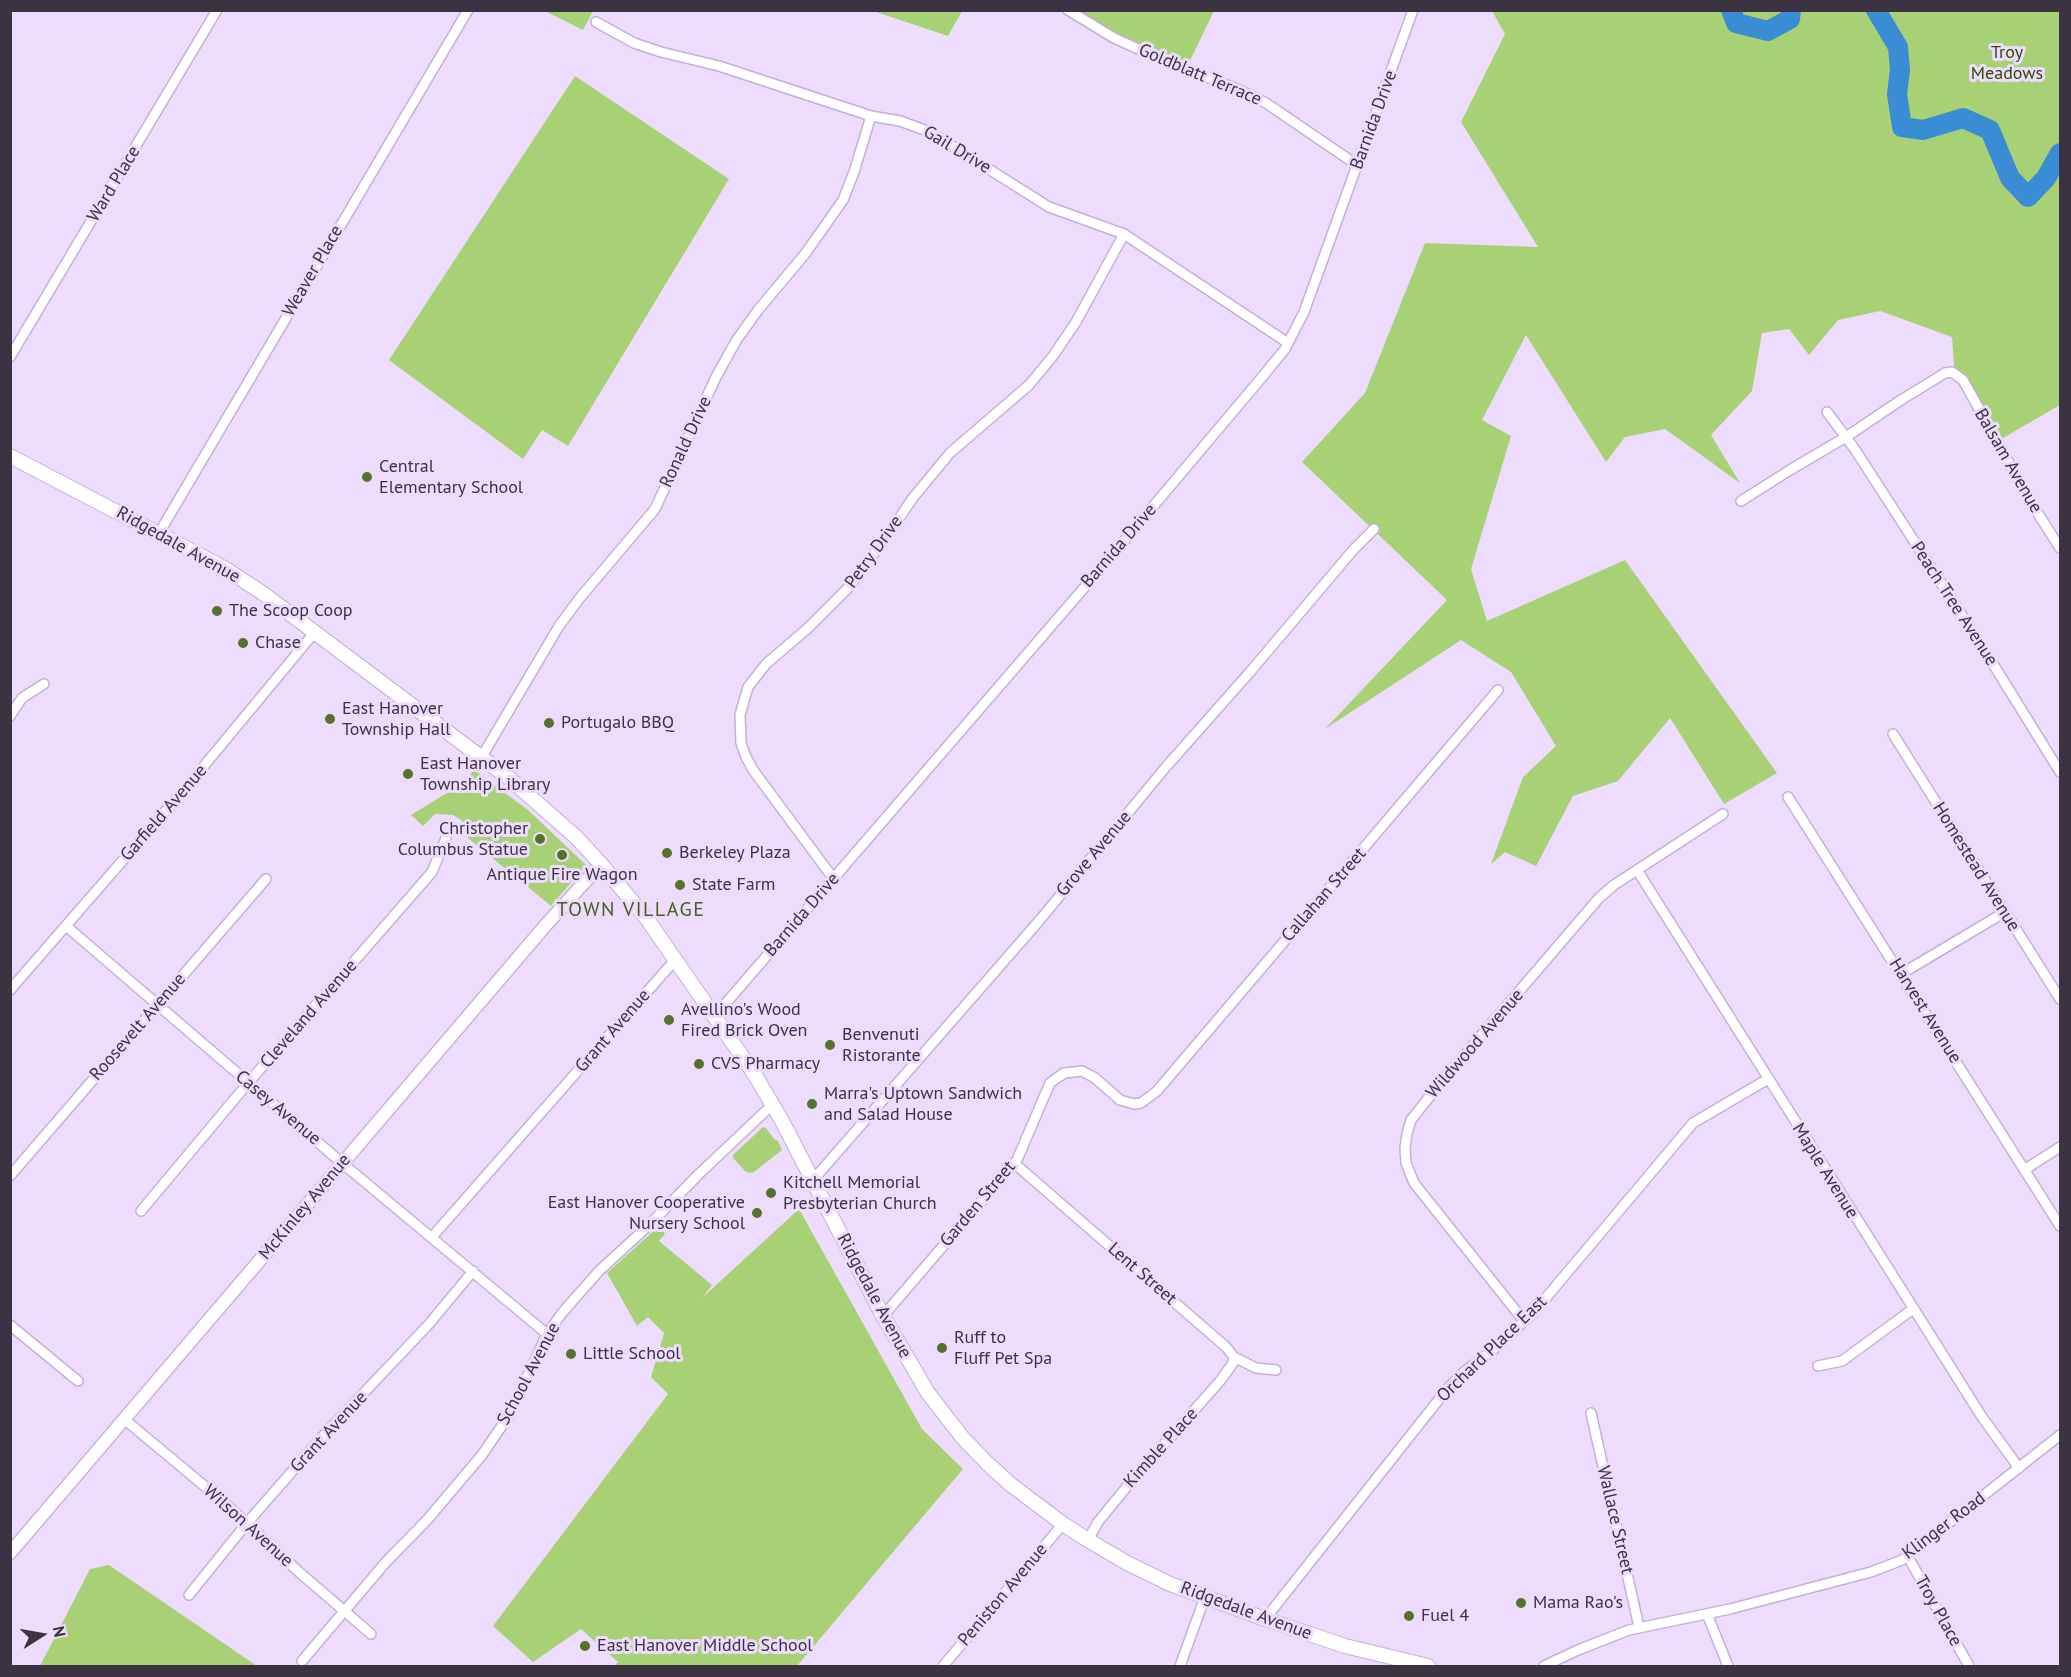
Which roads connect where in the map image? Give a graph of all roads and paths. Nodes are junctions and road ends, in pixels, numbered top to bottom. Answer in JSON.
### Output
{"nodes":[{"id":1,"x":217,"y":10,"type":"edge"},
{"id":2,"x":468,"y":10,"type":"edge"},
{"id":3,"x":1068,"y":10,"type":"edge"},
{"id":4,"x":1413,"y":10,"type":"edge"},
{"id":5,"x":596,"y":22,"type":"dead end"},
{"id":6,"x":871,"y":116,"type":"junction"},
{"id":7,"x":1357,"y":165,"type":"junction"},
{"id":8,"x":1124,"y":234,"type":"junction"},
{"id":9,"x":1288,"y":343,"type":"junction"},
{"id":10,"x":10,"y":357,"type":"edge"},
{"id":11,"x":1827,"y":412,"type":"dead end"},
{"id":12,"x":1846,"y":437,"type":"junction"},
{"id":13,"x":10,"y":456,"type":"edge"},
{"id":14,"x":1741,"y":501,"type":"dead end"},
{"id":15,"x":1374,"y":529,"type":"dead end"},
{"id":16,"x":159,"y":533,"type":"junction"},
{"id":17,"x":2061,"y":548,"type":"edge"},
{"id":18,"x":314,"y":633,"type":"junction"},
{"id":19,"x":44,"y":684,"type":"dead end"},
{"id":20,"x":1498,"y":690,"type":"dead end"},
{"id":21,"x":10,"y":717,"type":"edge"},
{"id":22,"x":1893,"y":734,"type":"dead end"},
{"id":23,"x":481,"y":758,"type":"junction"},
{"id":24,"x":2061,"y":772,"type":"edge"},
{"id":25,"x":1788,"y":796,"type":"dead end"},
{"id":26,"x":1723,"y":814,"type":"dead end"},
{"id":27,"x":446,"y":838,"type":"dead end"},
{"id":28,"x":601,"y":864,"type":"junction"},
{"id":29,"x":1637,"y":870,"type":"junction"},
{"id":30,"x":832,"y":878,"type":"junction"},
{"id":31,"x":266,"y":879,"type":"dead end"},
{"id":32,"x":2005,"y":912,"type":"junction"},
{"id":33,"x":66,"y":926,"type":"junction"},
{"id":34,"x":675,"y":960,"type":"junction"},
{"id":35,"x":1901,"y":974,"type":"junction"},
{"id":36,"x":10,"y":990,"type":"edge"},
{"id":37,"x":2061,"y":999,"type":"edge"},
{"id":38,"x":157,"y":1004,"type":"junction"},
{"id":39,"x":714,"y":1017,"type":"junction"},
{"id":40,"x":1768,"y":1079,"type":"junction"},
{"id":41,"x":248,"y":1083,"type":"junction"},
{"id":42,"x":1147,"y":1099,"type":"joint"},
{"id":43,"x":773,"y":1104,"type":"junction"},
{"id":44,"x":2061,"y":1147,"type":"edge"},
{"id":45,"x":342,"y":1163,"type":"junction"},
{"id":46,"x":1014,"y":1163,"type":"junction"},
{"id":47,"x":2024,"y":1170,"type":"junction"},
{"id":48,"x":10,"y":1176,"type":"edge"},
{"id":49,"x":813,"y":1180,"type":"junction"},
{"id":50,"x":141,"y":1211,"type":"dead end"},
{"id":51,"x":2061,"y":1226,"type":"edge"},
{"id":52,"x":432,"y":1237,"type":"junction"},
{"id":53,"x":473,"y":1271,"type":"junction"},
{"id":54,"x":1913,"y":1309,"type":"junction"},
{"id":55,"x":883,"y":1316,"type":"junction"},
{"id":56,"x":1524,"y":1321,"type":"junction"},
{"id":57,"x":10,"y":1325,"type":"edge"},
{"id":58,"x":547,"y":1334,"type":"junction"},
{"id":59,"x":1234,"y":1357,"type":"junction"},
{"id":60,"x":1818,"y":1366,"type":"dead end"},
{"id":61,"x":1276,"y":1371,"type":"dead end"},
{"id":62,"x":78,"y":1381,"type":"dead end"},
{"id":63,"x":1591,"y":1413,"type":"dead end"},
{"id":64,"x":124,"y":1419,"type":"junction"},
{"id":65,"x":2061,"y":1435,"type":"edge"},
{"id":66,"x":2019,"y":1468,"type":"junction"},
{"id":67,"x":247,"y":1523,"type":"junction"},
{"id":68,"x":1063,"y":1524,"type":"junction"},
{"id":69,"x":1088,"y":1540,"type":"junction"},
{"id":70,"x":10,"y":1553,"type":"edge"},
{"id":71,"x":1907,"y":1555,"type":"junction"},
{"id":72,"x":189,"y":1595,"type":"dead end"},
{"id":73,"x":1205,"y":1598,"type":"junction"},
{"id":74,"x":345,"y":1611,"type":"junction"},
{"id":75,"x":1707,"y":1614,"type":"junction"},
{"id":76,"x":1265,"y":1619,"type":"junction"},
{"id":77,"x":1639,"y":1627,"type":"junction"},
{"id":78,"x":371,"y":1634,"type":"dead end"},
{"id":79,"x":302,"y":1660,"type":"dead end"},
{"id":80,"x":943,"y":1666,"type":"edge"},
{"id":81,"x":1180,"y":1666,"type":"edge"},
{"id":82,"x":1428,"y":1666,"type":"edge"},
{"id":83,"x":1544,"y":1666,"type":"edge"},
{"id":84,"x":1728,"y":1666,"type":"edge"},
{"id":85,"x":1969,"y":1666,"type":"edge"}],
"edges":[{"from":1,"to":10,"type":"street","name":"Ward Place"},
{"from":2,"to":16,"type":"street","name":"Weaver Place"},
{"from":3,"to":7,"type":"street","name":"Goldblatt Terrace"},
{"from":4,"to":7,"type":"street","name":"Barnida Drive"},
{"from":5,"to":6,"type":"street","name":"Gail Drive"},
{"from":6,"to":8,"type":"street","name":"Gail Drive"},
{"from":6,"to":23,"type":"street","name":"Ronald Drive"},
{"from":7,"to":9,"type":"street","name":"Barnida Drive"},
{"from":8,"to":9,"type":"street","name":"Gail Drive"},
{"from":8,"to":30,"type":"street","name":"Petry Drive"},
{"from":9,"to":30,"type":"street","name":"Barnida Drive"},
{"from":11,"to":12,"type":"street","name":"Peach Tree Avenue"},
{"from":12,"to":14,"type":"street"},
{"from":12,"to":17,"type":"street","name":"Balsam Avenue"},
{"from":12,"to":24,"type":"street","name":"Peach Tree Avenue"},
{"from":13,"to":16,"type":"main road","name":"Ridgedale Avenue"},
{"from":15,"to":49,"type":"street","name":"Grove Avenue"},
{"from":16,"to":18,"type":"main road","name":"Ridgedale Avenue"},
{"from":18,"to":23,"type":"main road","name":"Ridgedale Avenue"},
{"from":18,"to":33,"type":"street","name":"Garfield Avenue"},
{"from":19,"to":21,"type":"street"},
{"from":20,"to":42,"type":"street","name":"Callahan Street"},
{"from":22,"to":32,"type":"street","name":"Homestead Avenue"},
{"from":23,"to":28,"type":"main road","name":"Ridgedale Avenue"},
{"from":25,"to":35,"type":"street","name":"Harvest Avenue"},
{"from":26,"to":29,"type":"street","name":"Wildwood Avenue"},
{"from":27,"to":41,"type":"street","name":"Cleveland Avenue"},
{"from":28,"to":34,"type":"main road","name":"Ridgedale Avenue"},
{"from":28,"to":45,"type":"street","name":"McKinley Avenue"},
{"from":29,"to":40,"type":"street","name":"Maple Avenue"},
{"from":29,"to":56,"type":"street","name":"Wildwood Avenue"},
{"from":30,"to":39,"type":"street","name":"Barnida Drive"},
{"from":31,"to":38,"type":"street","name":"Roosevelt Avenue"},
{"from":32,"to":35,"type":"street"},
{"from":32,"to":37,"type":"street","name":"Homestead Avenue"},
{"from":33,"to":36,"type":"street","name":"Garfield Avenue"},
{"from":33,"to":38,"type":"street","name":"Casey Avenue"},
{"from":34,"to":39,"type":"main road","name":"Ridgedale Avenue"},
{"from":34,"to":52,"type":"street","name":"Grant Avenue"},
{"from":35,"to":47,"type":"street","name":"Harvest Avenue"},
{"from":38,"to":41,"type":"street","name":"Casey Avenue"},
{"from":38,"to":48,"type":"street","name":"Roosevelt Avenue"},
{"from":39,"to":43,"type":"main road","name":"Ridgedale Avenue"},
{"from":40,"to":54,"type":"street","name":"Maple Avenue"},
{"from":40,"to":56,"type":"street","name":"Orchard Place East"},
{"from":41,"to":45,"type":"street","name":"Casey Avenue"},
{"from":41,"to":50,"type":"street","name":"Cleveland Avenue"},
{"from":42,"to":46,"type":"street","name":"Garden Street"},
{"from":43,"to":49,"type":"main road","name":"Ridgedale Avenue"},
{"from":43,"to":58,"type":"street","name":"School Avenue"},
{"from":44,"to":47,"type":"street"},
{"from":45,"to":52,"type":"street","name":"Casey Avenue"},
{"from":45,"to":64,"type":"street","name":"McKinley Avenue"},
{"from":46,"to":55,"type":"street","name":"Garden Street"},
{"from":46,"to":59,"type":"street","name":"Lent Street"},
{"from":47,"to":51,"type":"street","name":"Harvest Avenue"},
{"from":49,"to":55,"type":"main road","name":"Ridgedale Avenue"},
{"from":52,"to":53,"type":"street","name":"Casey Avenue"},
{"from":53,"to":58,"type":"street","name":"Casey Avenue"},
{"from":53,"to":67,"type":"street","name":"Grant Avenue"},
{"from":54,"to":60,"type":"street"},
{"from":54,"to":66,"type":"street","name":"Maple Avenue"},
{"from":55,"to":68,"type":"main road","name":"Ridgedale Avenue"},
{"from":56,"to":76,"type":"street","name":"Orchard Place East"},
{"from":57,"to":62,"type":"street"},
{"from":58,"to":74,"type":"street","name":"School Avenue"},
{"from":59,"to":61,"type":"street","name":"Lent Street"},
{"from":59,"to":69,"type":"street","name":"Kimble Place"},
{"from":63,"to":77,"type":"street","name":"Wallace Street"},
{"from":64,"to":67,"type":"street","name":"Wilson Avenue"},
{"from":64,"to":70,"type":"street","name":"McKinley Avenue"},
{"from":65,"to":66,"type":"street","name":"Klinger Road"},
{"from":66,"to":71,"type":"street","name":"Klinger Road"},
{"from":67,"to":72,"type":"street","name":"Grant Avenue"},
{"from":67,"to":74,"type":"street","name":"Wilson Avenue"},
{"from":68,"to":69,"type":"main road","name":"Ridgedale Avenue"},
{"from":68,"to":80,"type":"street","name":"Peniston Avenue"},
{"from":69,"to":73,"type":"main road","name":"Ridgedale Avenue"},
{"from":71,"to":75,"type":"street","name":"Klinger Road"},
{"from":71,"to":85,"type":"street","name":"Troy Place"},
{"from":73,"to":76,"type":"main road","name":"Ridgedale Avenue"},
{"from":73,"to":81,"type":"street"},
{"from":74,"to":78,"type":"street","name":"Wilson Avenue"},
{"from":74,"to":79,"type":"street","name":"School Avenue"},
{"from":75,"to":77,"type":"street","name":"Klinger Road"},
{"from":75,"to":84,"type":"street"},
{"from":76,"to":82,"type":"main road","name":"Ridgedale Avenue"},
{"from":77,"to":83,"type":"street","name":"Klinger Road"}]}
